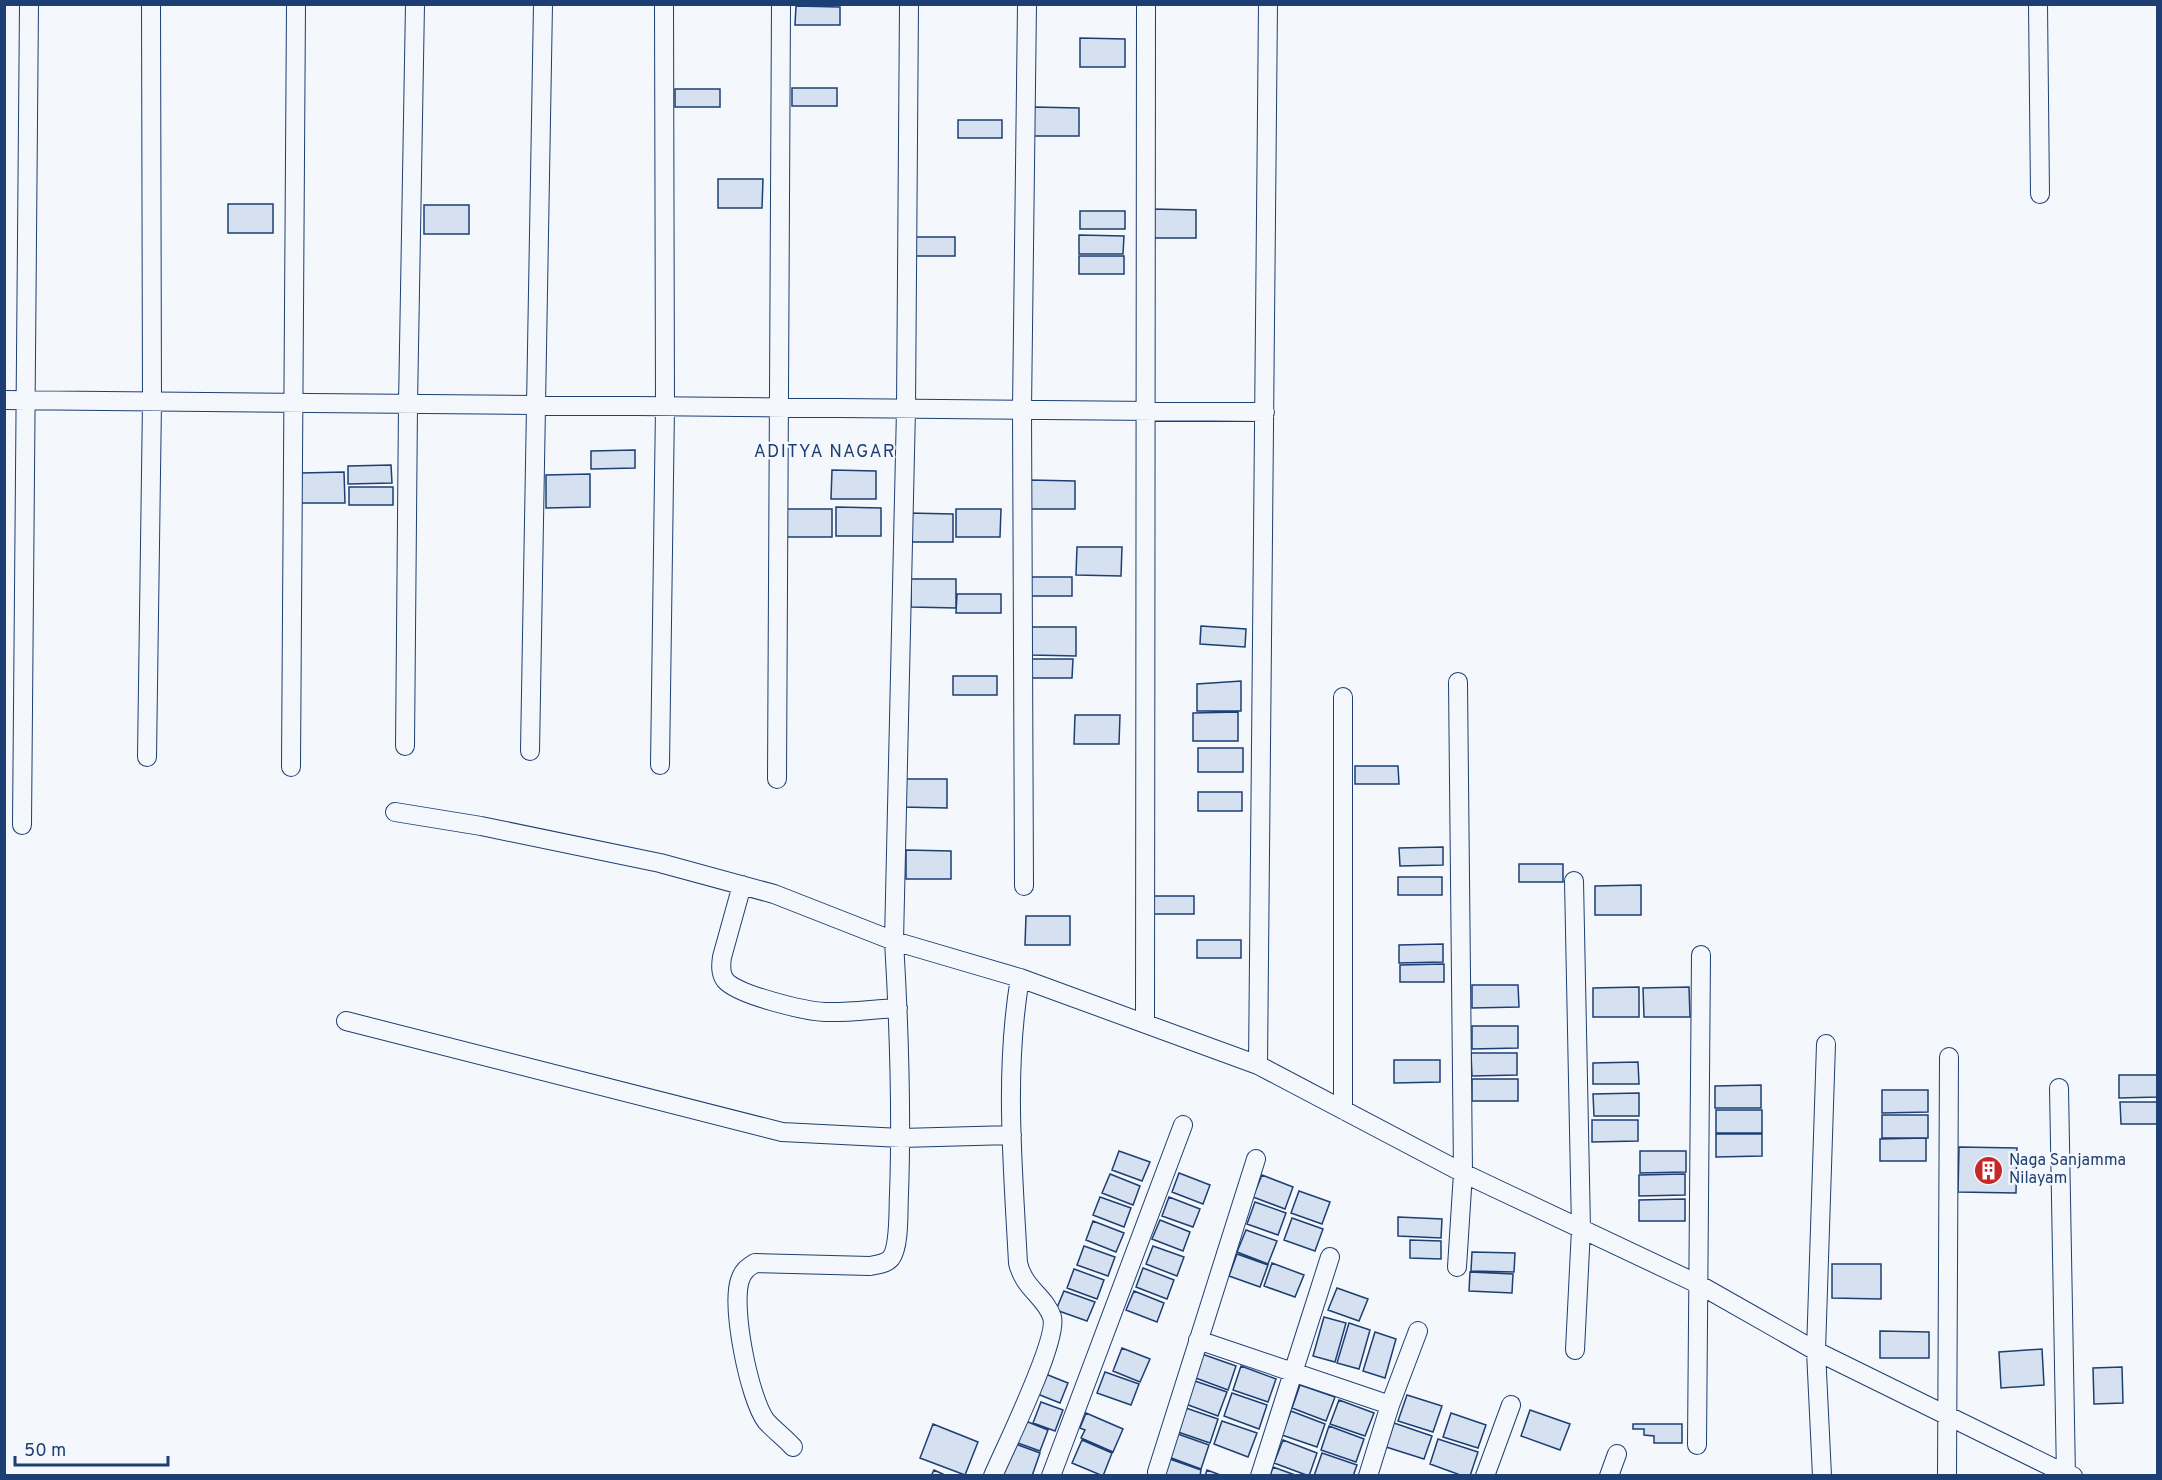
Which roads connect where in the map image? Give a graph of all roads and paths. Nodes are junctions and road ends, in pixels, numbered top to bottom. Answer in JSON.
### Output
{"nodes":[{"id":1,"x":29,"y":4,"type":"edge"},
{"id":2,"x":151,"y":4,"type":"edge"},
{"id":3,"x":296,"y":4,"type":"edge"},
{"id":4,"x":415,"y":4,"type":"edge"},
{"id":5,"x":543,"y":4,"type":"edge"},
{"id":6,"x":664,"y":4,"type":"edge"},
{"id":7,"x":782,"y":4,"type":"edge"},
{"id":8,"x":909,"y":4,"type":"edge"},
{"id":9,"x":1027,"y":4,"type":"edge"},
{"id":10,"x":1146,"y":4,"type":"edge"},
{"id":11,"x":1268,"y":4,"type":"edge"},
{"id":12,"x":2038,"y":4,"type":"edge"},
{"id":13,"x":2040,"y":195,"type":"dead end"},
{"id":14,"x":4,"y":400,"type":"edge"},
{"id":15,"x":26,"y":400,"type":"junction"},
{"id":16,"x":152,"y":402,"type":"junction"},
{"id":17,"x":294,"y":404,"type":"junction"},
{"id":18,"x":408,"y":405,"type":"junction"},
{"id":19,"x":536,"y":406,"type":"junction"},
{"id":20,"x":665,"y":407,"type":"junction"},
{"id":21,"x":780,"y":408,"type":"junction"},
{"id":22,"x":906,"y":410,"type":"junction"},
{"id":23,"x":1022,"y":410,"type":"junction"},
{"id":24,"x":1144,"y":411,"type":"junction"},
{"id":25,"x":1265,"y":412,"type":"junction"},
{"id":26,"x":1458,"y":682,"type":"dead end"},
{"id":27,"x":1343,"y":697,"type":"dead end"},
{"id":28,"x":405,"y":746,"type":"dead end"},
{"id":29,"x":530,"y":751,"type":"dead end"},
{"id":30,"x":147,"y":757,"type":"dead end"},
{"id":31,"x":660,"y":765,"type":"dead end"},
{"id":32,"x":291,"y":767,"type":"dead end"},
{"id":33,"x":777,"y":779,"type":"dead end"},
{"id":34,"x":395,"y":812,"type":"dead end"},
{"id":35,"x":22,"y":825,"type":"dead end"},
{"id":36,"x":1574,"y":881,"type":"dead end"},
{"id":37,"x":742,"y":885,"type":"junction"},
{"id":38,"x":1024,"y":885,"type":"dead end"},
{"id":39,"x":894,"y":941,"type":"junction"},
{"id":40,"x":1701,"y":955,"type":"dead end"},
{"id":41,"x":1020,"y":978,"type":"junction"},
{"id":42,"x":898,"y":1008,"type":"junction"},
{"id":43,"x":346,"y":1021,"type":"dead end"},
{"id":44,"x":1145,"y":1023,"type":"junction"},
{"id":45,"x":1826,"y":1044,"type":"dead end"},
{"id":46,"x":1949,"y":1057,"type":"dead end"},
{"id":47,"x":1258,"y":1065,"type":"junction"},
{"id":48,"x":2059,"y":1088,"type":"dead end"},
{"id":49,"x":1343,"y":1110,"type":"junction"},
{"id":50,"x":1183,"y":1125,"type":"dead end"},
{"id":51,"x":1012,"y":1135,"type":"junction"},
{"id":52,"x":901,"y":1138,"type":"junction"},
{"id":53,"x":1256,"y":1159,"type":"dead end"},
{"id":54,"x":1463,"y":1173,"type":"junction"},
{"id":55,"x":1581,"y":1229,"type":"junction"},
{"id":56,"x":1330,"y":1257,"type":"dead end"},
{"id":57,"x":1457,"y":1267,"type":"dead end"},
{"id":58,"x":1698,"y":1284,"type":"junction"},
{"id":59,"x":1418,"y":1331,"type":"dead end"},
{"id":60,"x":1198,"y":1340,"type":"junction"},
{"id":61,"x":1575,"y":1350,"type":"dead end"},
{"id":62,"x":1816,"y":1351,"type":"junction"},
{"id":63,"x":1293,"y":1372,"type":"junction"},
{"id":64,"x":1390,"y":1405,"type":"junction"},
{"id":65,"x":1511,"y":1405,"type":"dead end"},
{"id":66,"x":1946,"y":1415,"type":"junction"},
{"id":67,"x":1697,"y":1445,"type":"dead end"},
{"id":68,"x":793,"y":1447,"type":"dead end"},
{"id":69,"x":1617,"y":1454,"type":"dead end"},
{"id":70,"x":1157,"y":1472,"type":"dead end"},
{"id":71,"x":2068,"y":1475,"type":"edge"},
{"id":72,"x":993,"y":1476,"type":"edge"},
{"id":73,"x":1051,"y":1476,"type":"edge"},
{"id":74,"x":1260,"y":1476,"type":"edge"},
{"id":75,"x":1368,"y":1476,"type":"edge"},
{"id":76,"x":1485,"y":1476,"type":"edge"},
{"id":77,"x":1609,"y":1476,"type":"edge"},
{"id":78,"x":1822,"y":1476,"type":"edge"},
{"id":79,"x":1947,"y":1476,"type":"edge"}],
"edges":[{"from":1,"to":15,"type":"street"},
{"from":2,"to":16,"type":"street"},
{"from":3,"to":17,"type":"street"},
{"from":4,"to":18,"type":"street"},
{"from":5,"to":19,"type":"street"},
{"from":6,"to":20,"type":"street"},
{"from":7,"to":21,"type":"street"},
{"from":8,"to":22,"type":"street"},
{"from":9,"to":23,"type":"street"},
{"from":10,"to":24,"type":"street"},
{"from":11,"to":25,"type":"street"},
{"from":12,"to":13,"type":"street"},
{"from":14,"to":15,"type":"street"},
{"from":15,"to":16,"type":"street"},
{"from":15,"to":35,"type":"street"},
{"from":16,"to":17,"type":"street"},
{"from":16,"to":30,"type":"street"},
{"from":17,"to":18,"type":"street"},
{"from":17,"to":32,"type":"street"},
{"from":18,"to":19,"type":"street"},
{"from":18,"to":28,"type":"street"},
{"from":19,"to":20,"type":"street"},
{"from":19,"to":29,"type":"street"},
{"from":20,"to":21,"type":"street"},
{"from":20,"to":31,"type":"street"},
{"from":21,"to":22,"type":"street"},
{"from":21,"to":33,"type":"street"},
{"from":22,"to":23,"type":"street"},
{"from":22,"to":39,"type":"street"},
{"from":23,"to":24,"type":"street"},
{"from":23,"to":38,"type":"street"},
{"from":24,"to":25,"type":"street"},
{"from":24,"to":44,"type":"street"},
{"from":25,"to":47,"type":"street"},
{"from":26,"to":54,"type":"street"},
{"from":27,"to":49,"type":"street"},
{"from":34,"to":37,"type":"street"},
{"from":36,"to":55,"type":"street"},
{"from":37,"to":39,"type":"street"},
{"from":37,"to":42,"type":"street"},
{"from":39,"to":41,"type":"street"},
{"from":39,"to":42,"type":"street"},
{"from":40,"to":58,"type":"street"},
{"from":41,"to":44,"type":"street"},
{"from":41,"to":51,"type":"street"},
{"from":42,"to":52,"type":"street"},
{"from":43,"to":52,"type":"street"},
{"from":44,"to":47,"type":"street"},
{"from":45,"to":62,"type":"street"},
{"from":46,"to":66,"type":"street"},
{"from":47,"to":49,"type":"street"},
{"from":48,"to":71,"type":"street"},
{"from":49,"to":54,"type":"street"},
{"from":50,"to":73,"type":"street"},
{"from":51,"to":52,"type":"street"},
{"from":51,"to":72,"type":"street"},
{"from":52,"to":68,"type":"street"},
{"from":53,"to":60,"type":"street"},
{"from":54,"to":55,"type":"street"},
{"from":54,"to":57,"type":"street"},
{"from":55,"to":58,"type":"street"},
{"from":55,"to":61,"type":"street"},
{"from":56,"to":63,"type":"street"},
{"from":58,"to":62,"type":"street"},
{"from":58,"to":67,"type":"street"},
{"from":59,"to":64,"type":"street"},
{"from":60,"to":63,"type":"street"},
{"from":60,"to":70,"type":"street"},
{"from":62,"to":66,"type":"street"},
{"from":62,"to":78,"type":"street"},
{"from":63,"to":64,"type":"street"},
{"from":63,"to":74,"type":"street"},
{"from":64,"to":75,"type":"street"},
{"from":65,"to":76,"type":"street"},
{"from":66,"to":71,"type":"street"},
{"from":66,"to":79,"type":"street"},
{"from":69,"to":77,"type":"street"}]}
